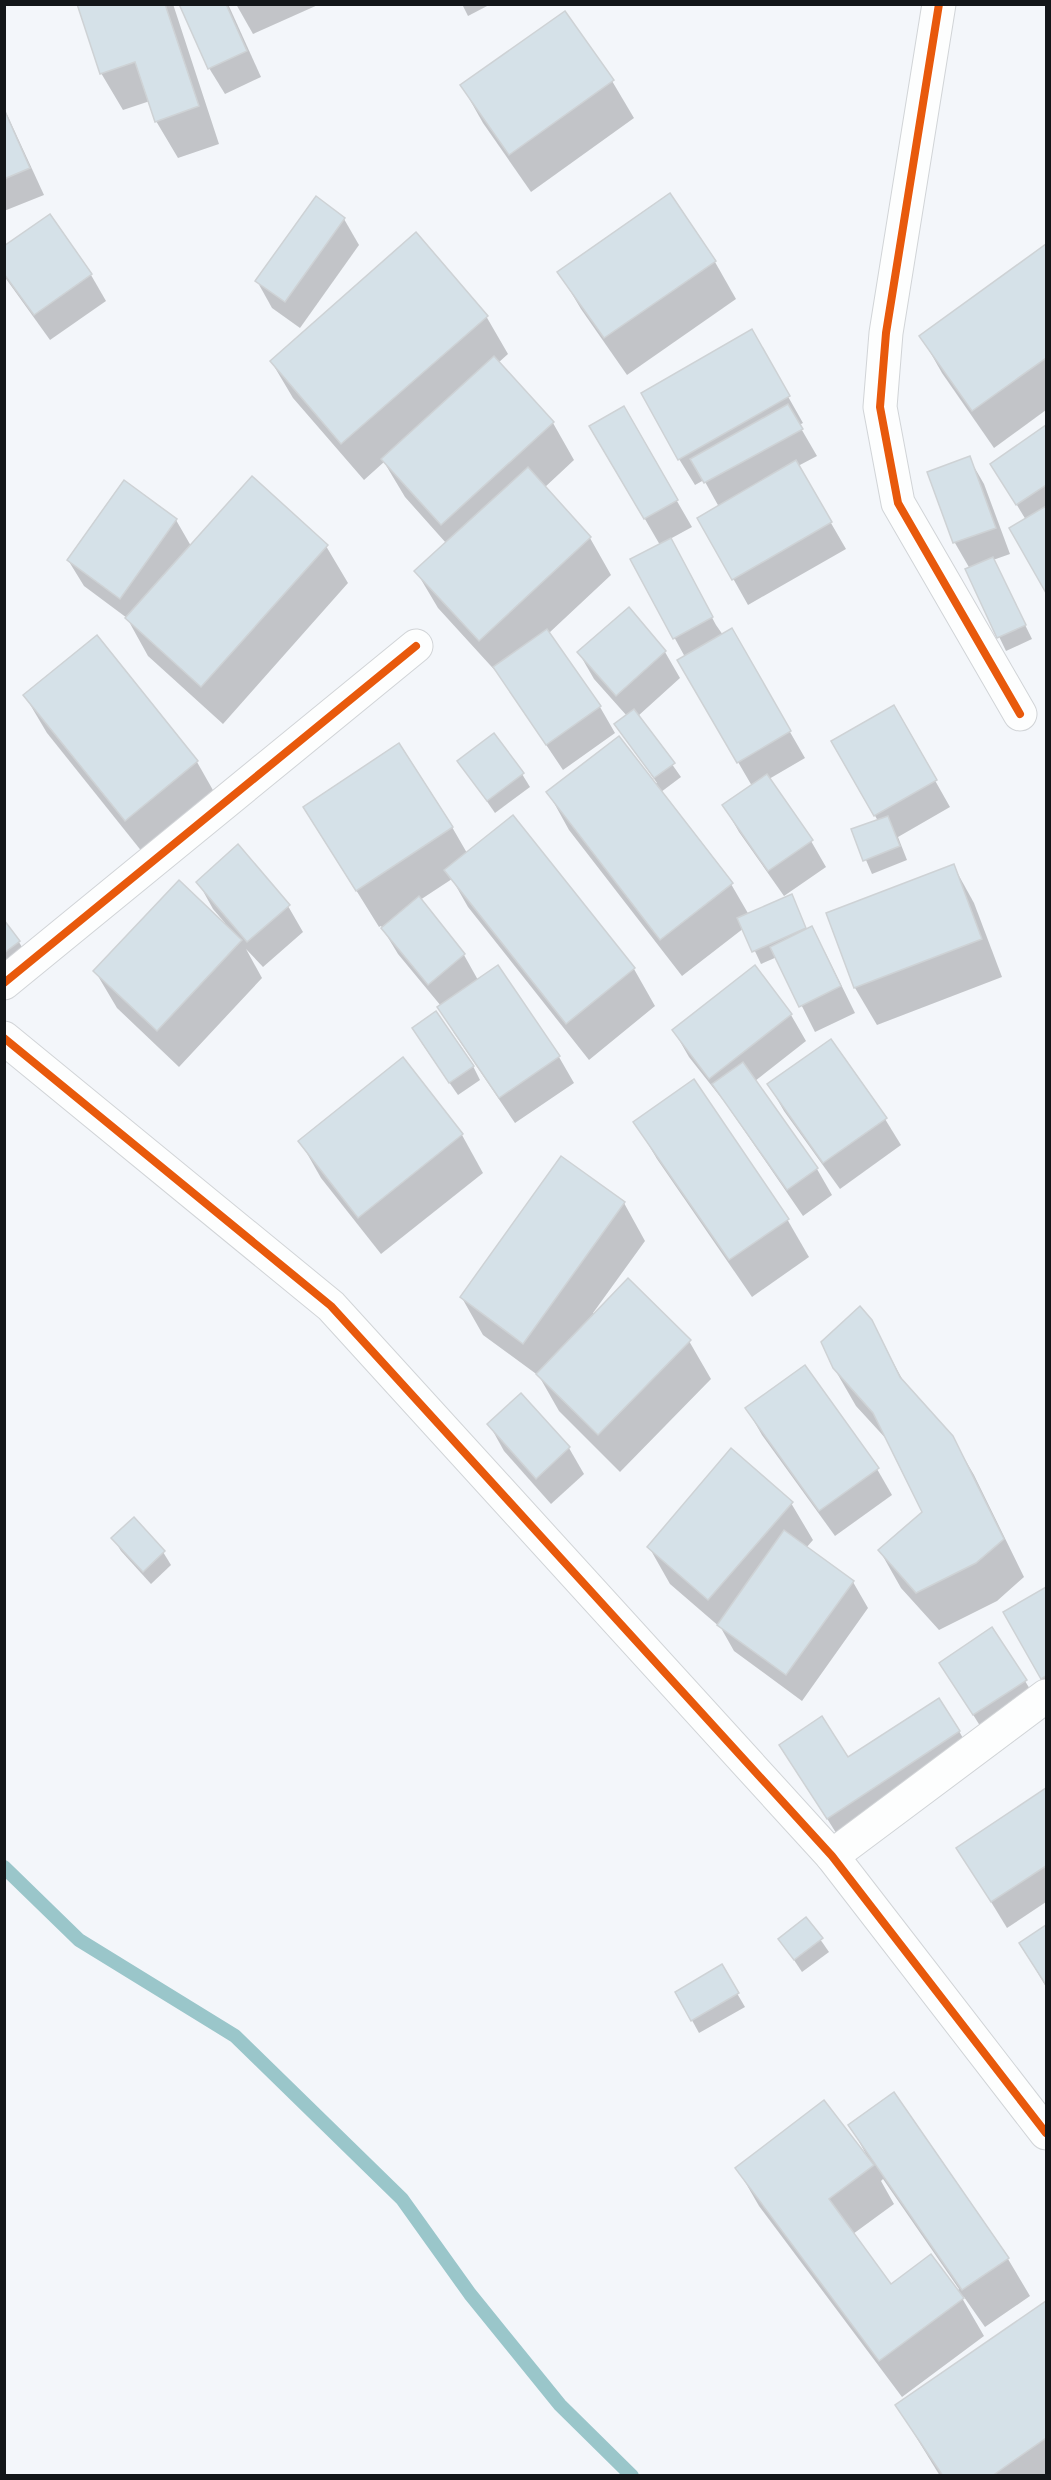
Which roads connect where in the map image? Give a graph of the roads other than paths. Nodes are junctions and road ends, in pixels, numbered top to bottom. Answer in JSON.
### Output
{"nodes":[{"id":1,"x":939,"y":4,"type":"edge"},
{"id":2,"x":416,"y":646,"type":"dead end"},
{"id":3,"x":1020,"y":714,"type":"dead end"},
{"id":4,"x":4,"y":984,"type":"edge"},
{"id":5,"x":4,"y":1038,"type":"edge"},
{"id":6,"x":1047,"y":1696,"type":"edge"},
{"id":7,"x":832,"y":1856,"type":"junction"},
{"id":8,"x":1047,"y":2133,"type":"edge"}],
"edges":[{"from":1,"to":3,"type":"street"},
{"from":2,"to":4,"type":"street"},
{"from":5,"to":7,"type":"street"},
{"from":6,"to":7,"type":"street"},
{"from":7,"to":8,"type":"street"}]}
